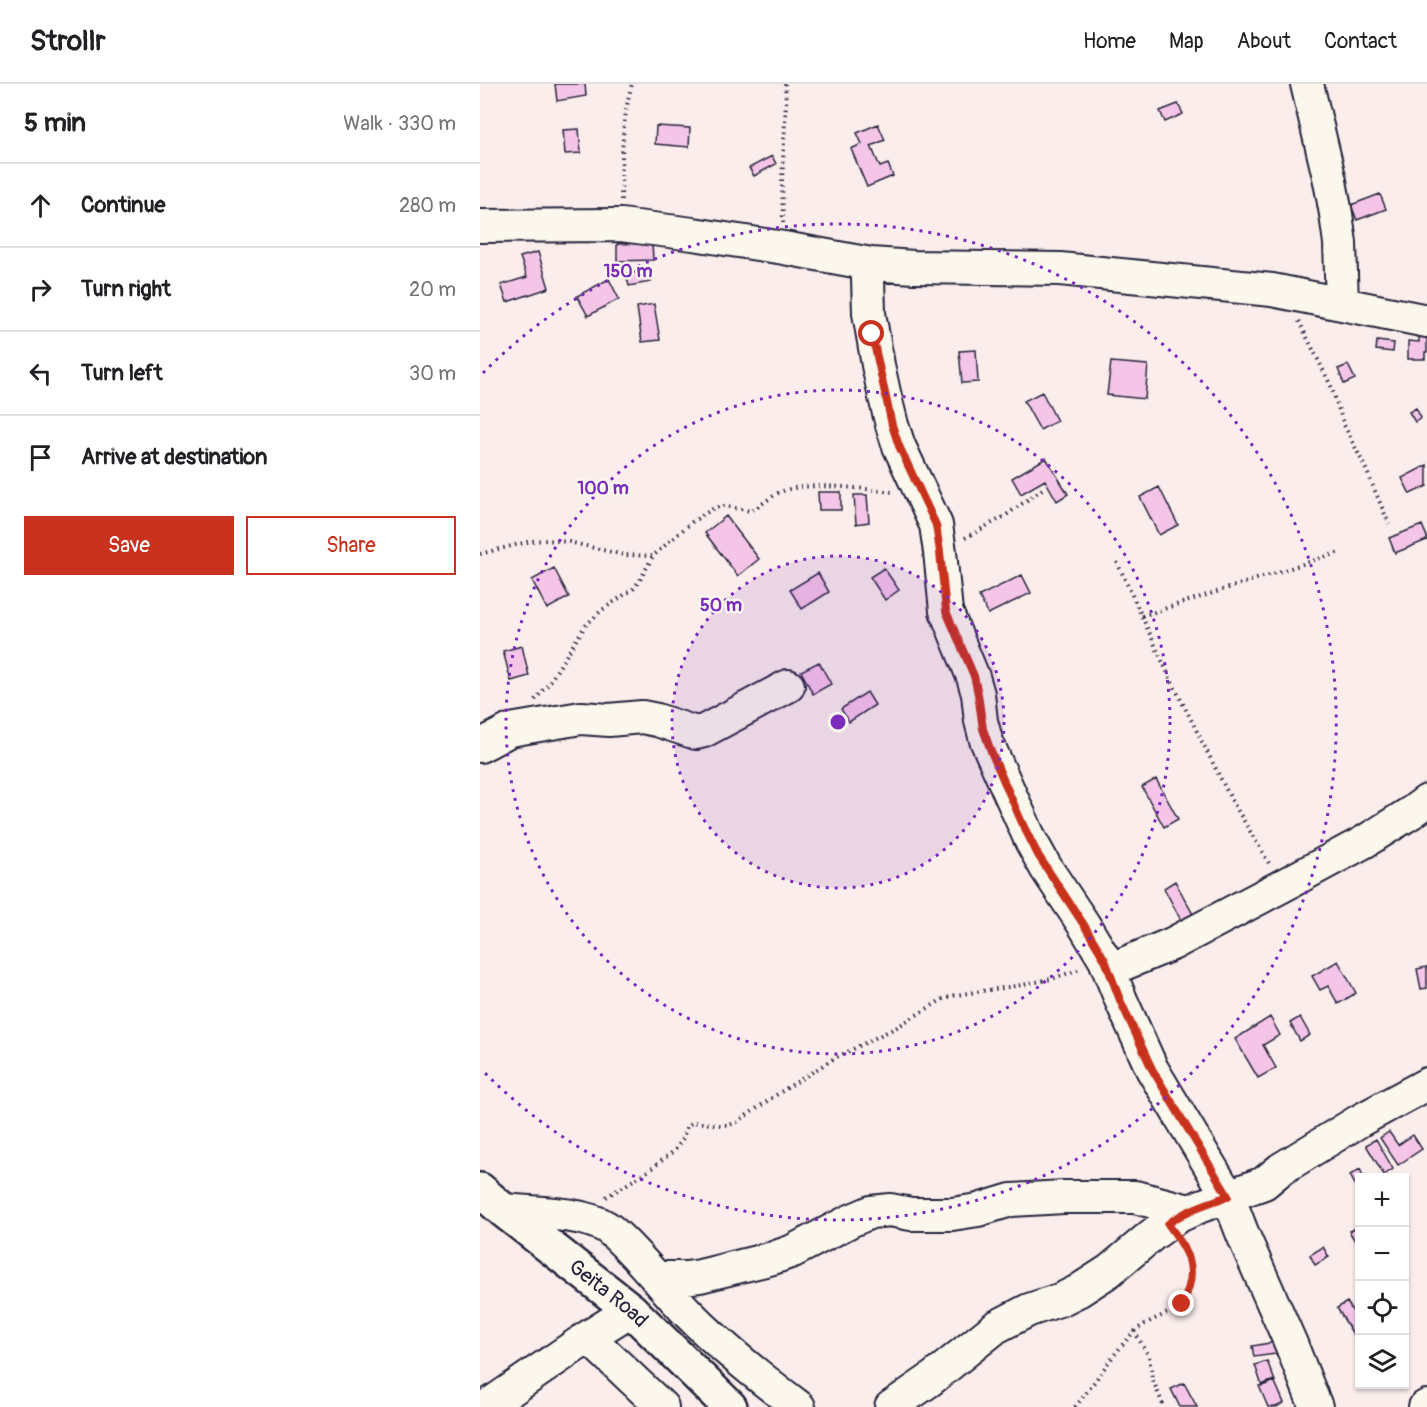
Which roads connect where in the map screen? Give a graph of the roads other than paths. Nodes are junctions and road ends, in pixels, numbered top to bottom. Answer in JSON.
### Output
{"nodes":[{"id":1,"x":1306,"y":84,"type":"edge"},
{"id":2,"x":480,"y":226,"type":"edge"},
{"id":3,"x":871,"y":264,"type":"junction"},
{"id":4,"x":1342,"y":304,"type":"junction"},
{"id":5,"x":1427,"y":321,"type":"edge"},
{"id":6,"x":788,"y":686,"type":"dead end"},
{"id":7,"x":480,"y":746,"type":"edge"},
{"id":8,"x":1427,"y":801,"type":"edge"},
{"id":9,"x":1107,"y":965,"type":"junction"},
{"id":10,"x":1427,"y":1084,"type":"edge"},
{"id":11,"x":1228,"y":1196,"type":"junction"},
{"id":12,"x":492,"y":1200,"type":"edge"},
{"id":13,"x":1179,"y":1218,"type":"junction"},
{"id":14,"x":656,"y":1278,"type":"junction"},
{"id":15,"x":631,"y":1310,"type":"junction"},
{"id":16,"x":588,"y":1337,"type":"junction"},
{"id":17,"x":486,"y":1407,"type":"edge"},
{"id":18,"x":662,"y":1407,"type":"edge"},
{"id":19,"x":730,"y":1407,"type":"edge"},
{"id":20,"x":799,"y":1407,"type":"edge"},
{"id":21,"x":891,"y":1407,"type":"edge"},
{"id":22,"x":1316,"y":1407,"type":"edge"}],
"edges":[{"from":1,"to":4,"type":"street"},
{"from":2,"to":3,"type":"street"},
{"from":3,"to":4,"type":"street"},
{"from":3,"to":9,"type":"street"},
{"from":4,"to":5,"type":"street"},
{"from":6,"to":7,"type":"street"},
{"from":8,"to":9,"type":"street"},
{"from":9,"to":11,"type":"street"},
{"from":10,"to":11,"type":"street"},
{"from":11,"to":13,"type":"street"},
{"from":11,"to":22,"type":"street"},
{"from":12,"to":14,"type":"street"},
{"from":12,"to":15,"type":"highway","name":"Geita Road"},
{"from":13,"to":14,"type":"street"},
{"from":13,"to":21,"type":"street"},
{"from":14,"to":20,"type":"street"},
{"from":15,"to":16,"type":"street"},
{"from":15,"to":19,"type":"highway","name":"Geita Road"},
{"from":16,"to":17,"type":"street"},
{"from":16,"to":18,"type":"street"}]}
